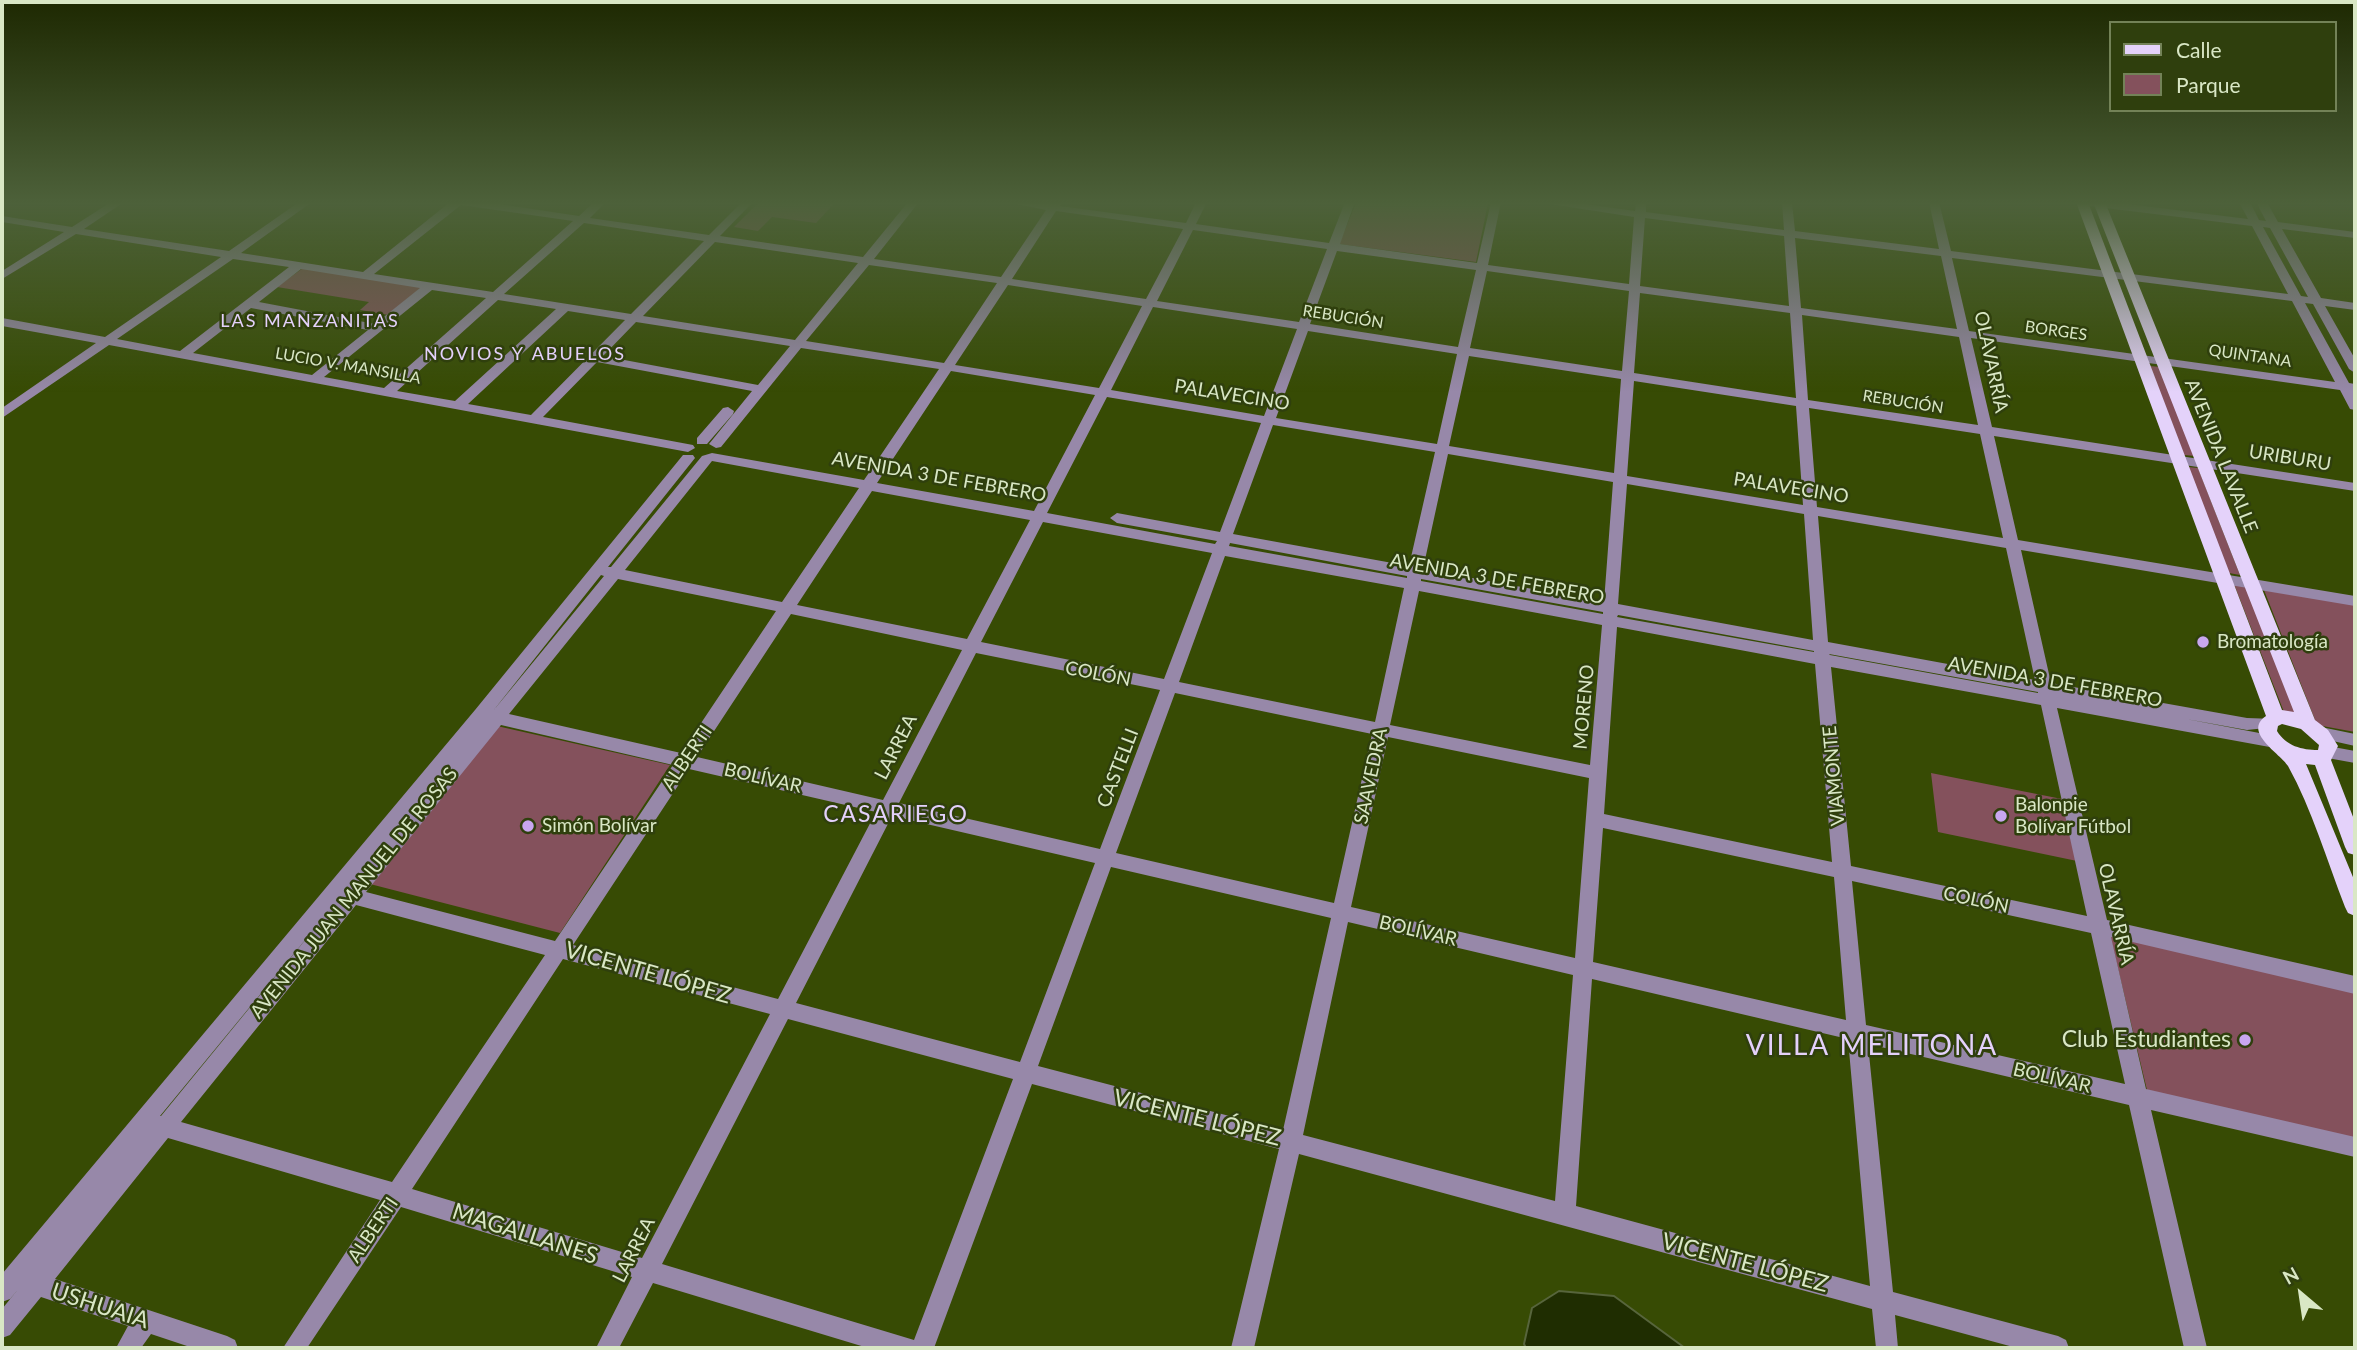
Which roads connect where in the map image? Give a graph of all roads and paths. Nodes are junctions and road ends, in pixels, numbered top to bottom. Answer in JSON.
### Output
{"nodes":[{"id":1,"x":19,"y":265,"type":"edge"},
{"id":2,"x":218,"y":265,"type":"edge"},
{"id":3,"x":300,"y":265,"type":"edge"},
{"id":4,"x":307,"y":265,"type":"edge"},
{"id":5,"x":379,"y":265,"type":"edge"},
{"id":6,"x":529,"y":265,"type":"edge"},
{"id":7,"x":686,"y":265,"type":"edge"},
{"id":8,"x":857,"y":265,"type":"edge"},
{"id":9,"x":882,"y":265,"type":"edge"},
{"id":10,"x":1015,"y":265,"type":"edge"},
{"id":11,"x":1170,"y":265,"type":"edge"},
{"id":12,"x":1327,"y":265,"type":"edge"},
{"id":13,"x":1468,"y":265,"type":"edge"},
{"id":14,"x":1637,"y":265,"type":"edge"},
{"id":15,"x":1792,"y":265,"type":"edge"},
{"id":16,"x":1947,"y":265,"type":"edge"},
{"id":17,"x":2031,"y":265,"type":"edge"},
{"id":18,"x":2106,"y":265,"type":"edge"},
{"id":19,"x":2124,"y":265,"type":"edge"},
{"id":20,"x":2279,"y":265,"type":"edge"},
{"id":21,"x":2296,"y":265,"type":"edge"},
{"id":22,"x":1483,"y":267,"type":"junction"},
{"id":23,"x":366,"y":275,"type":"junction"},
{"id":24,"x":2110,"y":275,"type":"junction"},
{"id":25,"x":2,"y":276,"type":"edge"},
{"id":26,"x":2129,"y":278,"type":"junction"},
{"id":27,"x":1004,"y":281,"type":"junction"},
{"id":28,"x":430,"y":286,"type":"junction"},
{"id":29,"x":1636,"y":288,"type":"junction"},
{"id":30,"x":494,"y":296,"type":"junction"},
{"id":31,"x":2297,"y":299,"type":"junction"},
{"id":32,"x":2317,"y":301,"type":"junction"},
{"id":33,"x":1150,"y":303,"type":"junction"},
{"id":34,"x":248,"y":304,"type":"junction"},
{"id":35,"x":2355,"y":306,"type":"edge"},
{"id":36,"x":564,"y":307,"type":"junction"},
{"id":37,"x":1796,"y":311,"type":"junction"},
{"id":38,"x":633,"y":319,"type":"junction"},
{"id":39,"x":2,"y":322,"type":"edge"},
{"id":40,"x":1304,"y":327,"type":"junction"},
{"id":41,"x":377,"y":328,"type":"junction"},
{"id":42,"x":1963,"y":334,"type":"junction"},
{"id":43,"x":107,"y":341,"type":"junction"},
{"id":44,"x":792,"y":345,"type":"junction"},
{"id":45,"x":1464,"y":351,"type":"junction"},
{"id":46,"x":183,"y":355,"type":"junction"},
{"id":47,"x":595,"y":358,"type":"junction"},
{"id":48,"x":2140,"y":359,"type":"junction"},
{"id":49,"x":2162,"y":361,"type":"junction"},
{"id":50,"x":947,"y":368,"type":"junction"},
{"id":51,"x":2355,"y":369,"type":"edge"},
{"id":52,"x":1629,"y":376,"type":"junction"},
{"id":53,"x":317,"y":377,"type":"junction"},
{"id":54,"x":756,"y":387,"type":"junction"},
{"id":55,"x":2350,"y":387,"type":"edge"},
{"id":56,"x":389,"y":391,"type":"junction"},
{"id":57,"x":1103,"y":393,"type":"junction"},
{"id":58,"x":1803,"y":403,"type":"junction"},
{"id":59,"x":460,"y":404,"type":"junction"},
{"id":60,"x":2355,"y":406,"type":"edge"},
{"id":61,"x":2,"y":414,"type":"edge"},
{"id":62,"x":535,"y":418,"type":"junction"},
{"id":63,"x":1270,"y":421,"type":"junction"},
{"id":64,"x":1984,"y":430,"type":"junction"},
{"id":65,"x":711,"y":450,"type":"junction"},
{"id":66,"x":1443,"y":450,"type":"junction"},
{"id":67,"x":688,"y":453,"type":"junction"},
{"id":68,"x":2178,"y":460,"type":"junction"},
{"id":69,"x":2204,"y":464,"type":"junction"},
{"id":70,"x":873,"y":479,"type":"junction"},
{"id":71,"x":1622,"y":479,"type":"junction"},
{"id":72,"x":2355,"y":487,"type":"edge"},
{"id":73,"x":1042,"y":510,"type":"junction"},
{"id":74,"x":1811,"y":511,"type":"junction"},
{"id":75,"x":1225,"y":543,"type":"junction"},
{"id":76,"x":2009,"y":544,"type":"junction"},
{"id":77,"x":604,"y":571,"type":"junction"},
{"id":78,"x":1415,"y":577,"type":"junction"},
{"id":79,"x":2223,"y":579,"type":"junction"},
{"id":80,"x":2252,"y":584,"type":"junction"},
{"id":81,"x":2355,"y":601,"type":"edge"},
{"id":82,"x":785,"y":610,"type":"junction"},
{"id":83,"x":1612,"y":613,"type":"junction"},
{"id":84,"x":971,"y":648,"type":"junction"},
{"id":85,"x":1822,"y":653,"type":"junction"},
{"id":86,"x":1171,"y":688,"type":"junction"},
{"id":87,"x":2046,"y":694,"type":"junction"},
{"id":88,"x":488,"y":716,"type":"junction"},
{"id":89,"x":2169,"y":717,"type":"junction"},
{"id":90,"x":2272,"y":721,"type":"junction"},
{"id":91,"x":2314,"y":729,"type":"junction"},
{"id":92,"x":1381,"y":731,"type":"junction"},
{"id":93,"x":2355,"y":740,"type":"edge"},
{"id":94,"x":2282,"y":747,"type":"junction"},
{"id":95,"x":2325,"y":755,"type":"junction"},
{"id":96,"x":2355,"y":757,"type":"edge"},
{"id":97,"x":686,"y":760,"type":"junction"},
{"id":98,"x":1600,"y":774,"type":"junction"},
{"id":99,"x":888,"y":807,"type":"junction"},
{"id":100,"x":1596,"y":820,"type":"junction"},
{"id":101,"x":2355,"y":846,"type":"edge"},
{"id":102,"x":1107,"y":859,"type":"junction"},
{"id":103,"x":1843,"y":871,"type":"junction"},
{"id":104,"x":344,"y":894,"type":"junction"},
{"id":105,"x":2355,"y":908,"type":"edge"},
{"id":106,"x":1341,"y":913,"type":"junction"},
{"id":107,"x":2097,"y":926,"type":"junction"},
{"id":108,"x":560,"y":948,"type":"junction"},
{"id":109,"x":1584,"y":970,"type":"junction"},
{"id":110,"x":2355,"y":985,"type":"edge"},
{"id":111,"x":782,"y":1011,"type":"junction"},
{"id":112,"x":1858,"y":1034,"type":"junction"},
{"id":113,"x":1026,"y":1074,"type":"junction"},
{"id":114,"x":2137,"y":1098,"type":"junction"},
{"id":115,"x":144,"y":1121,"type":"junction"},
{"id":116,"x":165,"y":1127,"type":"junction"},
{"id":117,"x":1291,"y":1142,"type":"junction"},
{"id":118,"x":2355,"y":1147,"type":"edge"},
{"id":119,"x":397,"y":1193,"type":"junction"},
{"id":120,"x":1565,"y":1214,"type":"junction"},
{"id":121,"x":646,"y":1272,"type":"junction"},
{"id":122,"x":7,"y":1284,"type":"edge"},
{"id":123,"x":36,"y":1285,"type":"junction"},
{"id":124,"x":1883,"y":1301,"type":"junction"},
{"id":125,"x":146,"y":1321,"type":"junction"},
{"id":126,"x":2,"y":1327,"type":"edge"},
{"id":127,"x":127,"y":1348,"type":"edge"},
{"id":128,"x":227,"y":1348,"type":"edge"},
{"id":129,"x":294,"y":1348,"type":"edge"},
{"id":130,"x":607,"y":1348,"type":"edge"},
{"id":131,"x":906,"y":1348,"type":"edge"},
{"id":132,"x":923,"y":1348,"type":"edge"},
{"id":133,"x":1242,"y":1348,"type":"edge"},
{"id":134,"x":1887,"y":1348,"type":"edge"},
{"id":135,"x":2058,"y":1348,"type":"edge"},
{"id":136,"x":2195,"y":1348,"type":"edge"}],
"edges":[{"from":1,"to":25,"type":"street"},
{"from":2,"to":43,"type":"street"},
{"from":3,"to":34,"type":"street"},
{"from":4,"to":23,"type":"street","name":"PALAVECINO"},
{"from":5,"to":23,"type":"street"},
{"from":6,"to":30,"type":"street"},
{"from":7,"to":38,"type":"street"},
{"from":8,"to":44,"type":"street","name":"AVENIDA JUAN MANUEL DE ROSAS"},
{"from":9,"to":27,"type":"street","name":"REBUCIÓN"},
{"from":10,"to":27,"type":"street","name":"ALBERTI"},
{"from":11,"to":33,"type":"street","name":"LARREA"},
{"from":12,"to":40,"type":"street","name":"CASTELLI"},
{"from":13,"to":22,"type":"street","name":"BORGES"},
{"from":14,"to":29,"type":"street","name":"MORENO"},
{"from":15,"to":37,"type":"street","name":"VIAMONTE"},
{"from":16,"to":42,"type":"street","name":"OLAVARRÍA"},
{"from":17,"to":24,"type":"street"},
{"from":18,"to":24,"type":"main road","name":"AVENIDA LAVALLE"},
{"from":19,"to":26,"type":"main road","name":"AVENIDA LAVALLE"},
{"from":20,"to":31,"type":"street"},
{"from":21,"to":32,"type":"street"},
{"from":22,"to":29,"type":"street","name":"BORGES"},
{"from":22,"to":45,"type":"street","name":"SAAVEDRA"},
{"from":23,"to":28,"type":"street","name":"PALAVECINO"},
{"from":24,"to":26,"type":"street"},
{"from":24,"to":48,"type":"main road","name":"AVENIDA LAVALLE"},
{"from":26,"to":31,"type":"street"},
{"from":26,"to":49,"type":"main road","name":"AVENIDA LAVALLE"},
{"from":27,"to":33,"type":"street","name":"REBUCIÓN"},
{"from":27,"to":50,"type":"street","name":"ALBERTI"},
{"from":28,"to":30,"type":"street","name":"PALAVECINO"},
{"from":28,"to":41,"type":"street"},
{"from":29,"to":37,"type":"street","name":"BORGES"},
{"from":29,"to":52,"type":"street","name":"MORENO"},
{"from":30,"to":36,"type":"street","name":"PALAVECINO"},
{"from":30,"to":56,"type":"street"},
{"from":31,"to":32,"type":"street"},
{"from":31,"to":55,"type":"street"},
{"from":32,"to":35,"type":"street"},
{"from":32,"to":51,"type":"street"},
{"from":33,"to":40,"type":"street","name":"REBUCIÓN"},
{"from":33,"to":57,"type":"street","name":"LARREA"},
{"from":34,"to":41,"type":"street"},
{"from":34,"to":46,"type":"street"},
{"from":36,"to":38,"type":"street","name":"PALAVECINO"},
{"from":36,"to":59,"type":"street"},
{"from":37,"to":42,"type":"street","name":"BORGES"},
{"from":37,"to":58,"type":"street","name":"VIAMONTE"},
{"from":38,"to":44,"type":"street","name":"PALAVECINO"},
{"from":38,"to":47,"type":"street"},
{"from":39,"to":43,"type":"street","name":"LUCIO V. MANSILLA"},
{"from":40,"to":45,"type":"street","name":"REBUCIÓN"},
{"from":40,"to":63,"type":"street","name":"CASTELLI"},
{"from":41,"to":53,"type":"street"},
{"from":42,"to":48,"type":"street","name":"BORGES"},
{"from":42,"to":64,"type":"street","name":"OLAVARRÍA"},
{"from":43,"to":46,"type":"street","name":"LUCIO V. MANSILLA"},
{"from":43,"to":61,"type":"street"},
{"from":44,"to":50,"type":"street","name":"PALAVECINO"},
{"from":44,"to":54,"type":"street","name":"AVENIDA JUAN MANUEL DE ROSAS"},
{"from":45,"to":52,"type":"street","name":"REBUCIÓN"},
{"from":45,"to":66,"type":"street","name":"SAAVEDRA"},
{"from":46,"to":53,"type":"street","name":"LUCIO V. MANSILLA"},
{"from":47,"to":54,"type":"street"},
{"from":47,"to":62,"type":"street"},
{"from":48,"to":49,"type":"street","name":"QUINTANA"},
{"from":48,"to":68,"type":"main road","name":"AVENIDA LAVALLE"},
{"from":49,"to":55,"type":"street","name":"QUINTANA"},
{"from":49,"to":69,"type":"main road","name":"AVENIDA LAVALLE"},
{"from":50,"to":57,"type":"street","name":"PALAVECINO"},
{"from":50,"to":70,"type":"street","name":"ALBERTI"},
{"from":52,"to":58,"type":"street","name":"REBUCIÓN"},
{"from":52,"to":71,"type":"street","name":"MORENO"},
{"from":53,"to":56,"type":"street","name":"LUCIO V. MANSILLA"},
{"from":54,"to":65,"type":"street","name":"AVENIDA JUAN MANUEL DE ROSAS"},
{"from":55,"to":60,"type":"street"},
{"from":56,"to":59,"type":"street","name":"LUCIO V. MANSILLA"},
{"from":57,"to":63,"type":"street","name":"PALAVECINO"},
{"from":57,"to":73,"type":"street","name":"LARREA"},
{"from":58,"to":64,"type":"street","name":"REBUCIÓN"},
{"from":58,"to":74,"type":"street","name":"VIAMONTE"},
{"from":59,"to":62,"type":"street","name":"LUCIO V. MANSILLA"},
{"from":62,"to":67,"type":"street","name":"LUCIO V. MANSILLA"},
{"from":63,"to":66,"type":"street","name":"PALAVECINO"},
{"from":63,"to":75,"type":"street","name":"CASTELLI"},
{"from":64,"to":68,"type":"street","name":"REBUCIÓN"},
{"from":64,"to":76,"type":"street","name":"OLAVARRÍA"},
{"from":65,"to":67,"type":"street","name":"AVENIDA 3 DE FEBRERO"},
{"from":65,"to":70,"type":"street","name":"AVENIDA 3 DE FEBRERO"},
{"from":65,"to":77,"type":"street","name":"AVENIDA JUAN MANUEL DE ROSAS"},
{"from":66,"to":71,"type":"street","name":"PALAVECINO"},
{"from":66,"to":78,"type":"street","name":"SAAVEDRA"},
{"from":67,"to":77,"type":"street","name":"AVENIDA JUAN MANUEL DE ROSAS"},
{"from":68,"to":69,"type":"street","name":"URIBURU"},
{"from":68,"to":79,"type":"main road","name":"AVENIDA LAVALLE"},
{"from":69,"to":72,"type":"street","name":"URIBURU"},
{"from":69,"to":80,"type":"main road","name":"AVENIDA LAVALLE"},
{"from":70,"to":73,"type":"street","name":"AVENIDA 3 DE FEBRERO"},
{"from":70,"to":82,"type":"street","name":"ALBERTI"},
{"from":71,"to":74,"type":"street","name":"PALAVECINO"},
{"from":71,"to":83,"type":"street","name":"MORENO"},
{"from":73,"to":75,"type":"street","name":"AVENIDA 3 DE FEBRERO"},
{"from":73,"to":84,"type":"street","name":"LARREA"},
{"from":74,"to":76,"type":"street","name":"PALAVECINO"},
{"from":74,"to":85,"type":"street","name":"VIAMONTE"},
{"from":75,"to":78,"type":"street","name":"AVENIDA 3 DE FEBRERO"},
{"from":75,"to":86,"type":"street","name":"CASTELLI"},
{"from":76,"to":79,"type":"street","name":"PALAVECINO"},
{"from":76,"to":87,"type":"street","name":"OLAVARRÍA"},
{"from":77,"to":82,"type":"street","name":"COLÓN"},
{"from":77,"to":88,"type":"street","name":"AVENIDA JUAN MANUEL DE ROSAS"},
{"from":78,"to":83,"type":"street","name":"AVENIDA 3 DE FEBRERO"},
{"from":78,"to":92,"type":"street","name":"SAAVEDRA"},
{"from":79,"to":80,"type":"street","name":"PALAVECINO"},
{"from":79,"to":90,"type":"main road","name":"AVENIDA LAVALLE"},
{"from":80,"to":81,"type":"street","name":"PALAVECINO"},
{"from":80,"to":91,"type":"main road","name":"AVENIDA LAVALLE"},
{"from":82,"to":84,"type":"street","name":"COLÓN"},
{"from":82,"to":97,"type":"street","name":"ALBERTI"},
{"from":83,"to":85,"type":"street","name":"AVENIDA 3 DE FEBRERO"},
{"from":83,"to":98,"type":"street","name":"MORENO"},
{"from":84,"to":86,"type":"street","name":"COLÓN"},
{"from":84,"to":99,"type":"street","name":"LARREA"},
{"from":85,"to":87,"type":"street","name":"AVENIDA 3 DE FEBRERO"},
{"from":85,"to":103,"type":"street","name":"VIAMONTE"},
{"from":86,"to":92,"type":"street","name":"COLÓN"},
{"from":86,"to":102,"type":"street","name":"CASTELLI"},
{"from":87,"to":89,"type":"street","name":"AVENIDA 3 DE FEBRERO"},
{"from":87,"to":107,"type":"street","name":"OLAVARRÍA"},
{"from":88,"to":97,"type":"street","name":"BOLÍVAR"},
{"from":88,"to":104,"type":"street","name":"AVENIDA JUAN MANUEL DE ROSAS"},
{"from":89,"to":90,"type":"street","name":"AVENIDA 3 DE FEBRERO"},
{"from":89,"to":94,"type":"street","name":"AVENIDA 3 DE FEBRERO"},
{"from":90,"to":91,"type":"main road"},
{"from":90,"to":94,"type":"main road","name":"AVENIDA LAVALLE"},
{"from":91,"to":93,"type":"street"},
{"from":91,"to":95,"type":"main road","name":"AVENIDA LAVALLE"},
{"from":92,"to":98,"type":"street","name":"COLÓN"},
{"from":92,"to":106,"type":"street","name":"SAAVEDRA"},
{"from":94,"to":95,"type":"main road"},
{"from":94,"to":105,"type":"main road","name":"AVENIDA LAVALLE"},
{"from":95,"to":96,"type":"street"},
{"from":95,"to":101,"type":"main road","name":"AVENIDA LAVALLE"},
{"from":97,"to":99,"type":"street","name":"BOLÍVAR"},
{"from":97,"to":108,"type":"street","name":"ALBERTI"},
{"from":98,"to":100,"type":"street","name":"MORENO"},
{"from":99,"to":102,"type":"street","name":"BOLÍVAR"},
{"from":99,"to":111,"type":"street","name":"LARREA"},
{"from":100,"to":103,"type":"street","name":"COLÓN"},
{"from":100,"to":109,"type":"street","name":"MORENO"},
{"from":102,"to":106,"type":"street","name":"BOLÍVAR"},
{"from":102,"to":113,"type":"street","name":"CASTELLI"},
{"from":103,"to":107,"type":"street","name":"COLÓN"},
{"from":103,"to":112,"type":"street","name":"VIAMONTE"},
{"from":104,"to":108,"type":"street","name":"VICENTE LÓPEZ"},
{"from":104,"to":115,"type":"street","name":"AVENIDA JUAN MANUEL DE ROSAS"},
{"from":104,"to":116,"type":"street","name":"AVENIDA JUAN MANUEL DE ROSAS"},
{"from":106,"to":109,"type":"street","name":"BOLÍVAR"},
{"from":106,"to":117,"type":"street","name":"SAAVEDRA"},
{"from":107,"to":110,"type":"street","name":"COLÓN"},
{"from":107,"to":114,"type":"street","name":"OLAVARRÍA"},
{"from":108,"to":111,"type":"street","name":"VICENTE LÓPEZ"},
{"from":108,"to":119,"type":"street","name":"ALBERTI"},
{"from":109,"to":112,"type":"street","name":"BOLÍVAR"},
{"from":109,"to":120,"type":"street","name":"MORENO"},
{"from":111,"to":113,"type":"street","name":"VICENTE LÓPEZ"},
{"from":111,"to":121,"type":"street","name":"LARREA"},
{"from":112,"to":114,"type":"street","name":"BOLÍVAR"},
{"from":112,"to":124,"type":"street","name":"VIAMONTE"},
{"from":113,"to":117,"type":"street","name":"VICENTE LÓPEZ"},
{"from":113,"to":132,"type":"street","name":"CASTELLI"},
{"from":114,"to":118,"type":"street","name":"BOLÍVAR"},
{"from":114,"to":136,"type":"street","name":"OLAVARRÍA"},
{"from":115,"to":116,"type":"street","name":"MAGALLANES"},
{"from":115,"to":122,"type":"street","name":"AVENIDA JUAN MANUEL DE ROSAS"},
{"from":116,"to":119,"type":"street","name":"MAGALLANES"},
{"from":116,"to":123,"type":"street","name":"AVENIDA JUAN MANUEL DE ROSAS"},
{"from":117,"to":120,"type":"street","name":"VICENTE LÓPEZ"},
{"from":117,"to":133,"type":"street","name":"SAAVEDRA"},
{"from":119,"to":121,"type":"street","name":"MAGALLANES"},
{"from":119,"to":129,"type":"street","name":"ALBERTI"},
{"from":120,"to":124,"type":"street","name":"VICENTE LÓPEZ"},
{"from":121,"to":130,"type":"street","name":"LARREA"},
{"from":121,"to":131,"type":"street","name":"MAGALLANES"},
{"from":122,"to":123,"type":"street","name":"USHUAIA"},
{"from":123,"to":125,"type":"street","name":"USHUAIA"},
{"from":123,"to":126,"type":"street","name":"AVENIDA JUAN MANUEL DE ROSAS"},
{"from":124,"to":134,"type":"street","name":"VIAMONTE"},
{"from":124,"to":135,"type":"street","name":"VICENTE LÓPEZ"},
{"from":125,"to":127,"type":"street"},
{"from":125,"to":128,"type":"street","name":"USHUAIA"}]}
